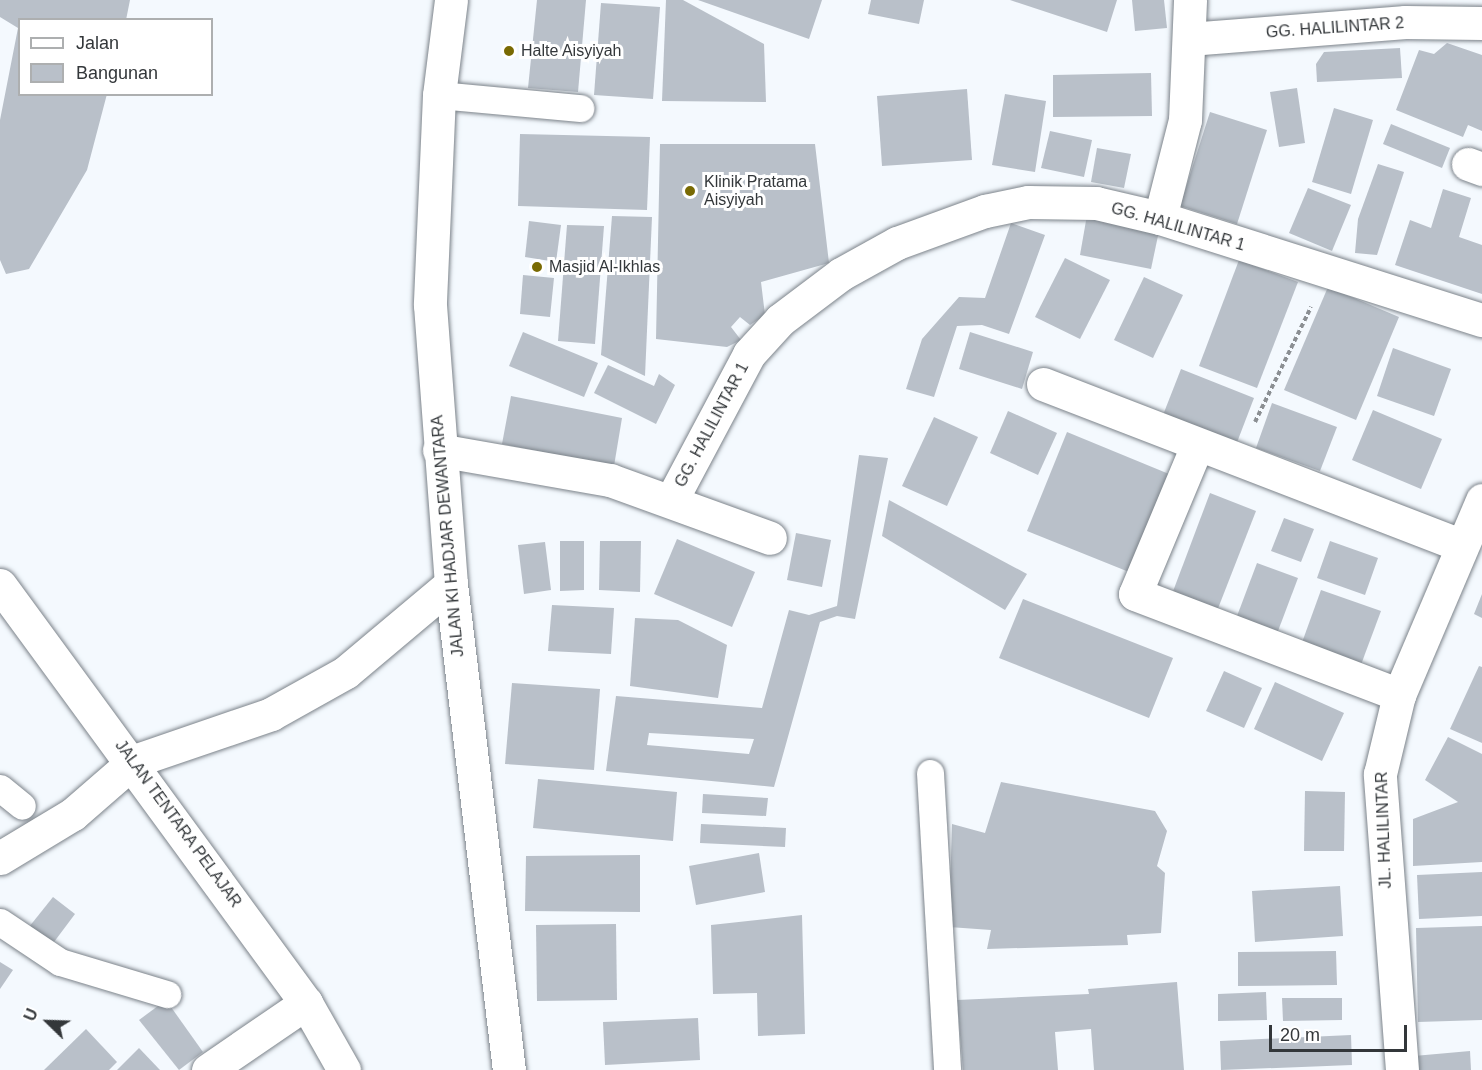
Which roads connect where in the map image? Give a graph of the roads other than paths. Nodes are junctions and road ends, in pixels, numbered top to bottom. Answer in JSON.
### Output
{"nodes":[{"id":1,"x":451,"y":0,"type":"edge"},
{"id":2,"x":1190,"y":0,"type":"edge"},
{"id":3,"x":1482,"y":23,"type":"edge"},
{"id":4,"x":1189,"y":39,"type":"junction"},
{"id":5,"x":439,"y":95,"type":"junction"},
{"id":6,"x":580,"y":108,"type":"dead end"},
{"id":7,"x":1160,"y":218,"type":"junction"},
{"id":8,"x":1482,"y":320,"type":"edge"},
{"id":9,"x":1043,"y":384,"type":"dead end"},
{"id":10,"x":1196,"y":447,"type":"junction"},
{"id":11,"x":439,"y":450,"type":"junction"},
{"id":12,"x":672,"y":499,"type":"junction"},
{"id":13,"x":1482,"y":500,"type":"edge"},
{"id":14,"x":770,"y":538,"type":"dead end"},
{"id":15,"x":1462,"y":546,"type":"junction"},
{"id":16,"x":451,"y":584,"type":"junction"},
{"id":17,"x":0,"y":585,"type":"edge"},
{"id":18,"x":1400,"y":695,"type":"junction"},
{"id":19,"x":134,"y":761,"type":"junction"},
{"id":20,"x":930,"y":773,"type":"dead end"},
{"id":21,"x":0,"y":788,"type":"edge"},
{"id":22,"x":22,"y":807,"type":"dead end"},
{"id":23,"x":0,"y":858,"type":"edge"},
{"id":24,"x":0,"y":922,"type":"edge"},
{"id":25,"x":167,"y":994,"type":"dead end"},
{"id":26,"x":306,"y":1003,"type":"junction"},
{"id":27,"x":208,"y":1070,"type":"edge"},
{"id":28,"x":344,"y":1070,"type":"edge"},
{"id":29,"x":509,"y":1070,"type":"edge"},
{"id":30,"x":947,"y":1070,"type":"edge"},
{"id":31,"x":1402,"y":1070,"type":"edge"}],
"edges":[{"from":1,"to":5,"type":"street","name":"JALAN KI HADJAR DEWANTARA"},
{"from":2,"to":4,"type":"street"},
{"from":3,"to":4,"type":"street","name":"GG. HALILINTAR 2"},
{"from":4,"to":7,"type":"street"},
{"from":5,"to":6,"type":"lane"},
{"from":5,"to":11,"type":"street","name":"JALAN KI HADJAR DEWANTARA"},
{"from":7,"to":8,"type":"street","name":"GG. HALILINTAR 1"},
{"from":7,"to":12,"type":"street","name":"GG. HALILINTAR 1"},
{"from":9,"to":10,"type":"street"},
{"from":10,"to":15,"type":"street"},
{"from":10,"to":18,"type":"street"},
{"from":11,"to":12,"type":"street"},
{"from":11,"to":16,"type":"street","name":"JALAN KI HADJAR DEWANTARA"},
{"from":12,"to":14,"type":"street"},
{"from":13,"to":15,"type":"street","name":"JL. HALILINTAR"},
{"from":15,"to":18,"type":"street","name":"JL. HALILINTAR"},
{"from":16,"to":19,"type":"street"},
{"from":16,"to":29,"type":"street","name":"JALAN KI HADJAR DEWANTARA"},
{"from":17,"to":19,"type":"street","name":"JALAN TENTARA PELAJAR"},
{"from":18,"to":31,"type":"street","name":"JL. HALILINTAR"},
{"from":19,"to":23,"type":"street"},
{"from":19,"to":26,"type":"street","name":"JALAN TENTARA PELAJAR"},
{"from":20,"to":30,"type":"lane"},
{"from":21,"to":22,"type":"lane"},
{"from":24,"to":25,"type":"lane"},
{"from":26,"to":27,"type":"street"},
{"from":26,"to":28,"type":"street","name":"JALAN TENTARA PELAJAR"}]}
